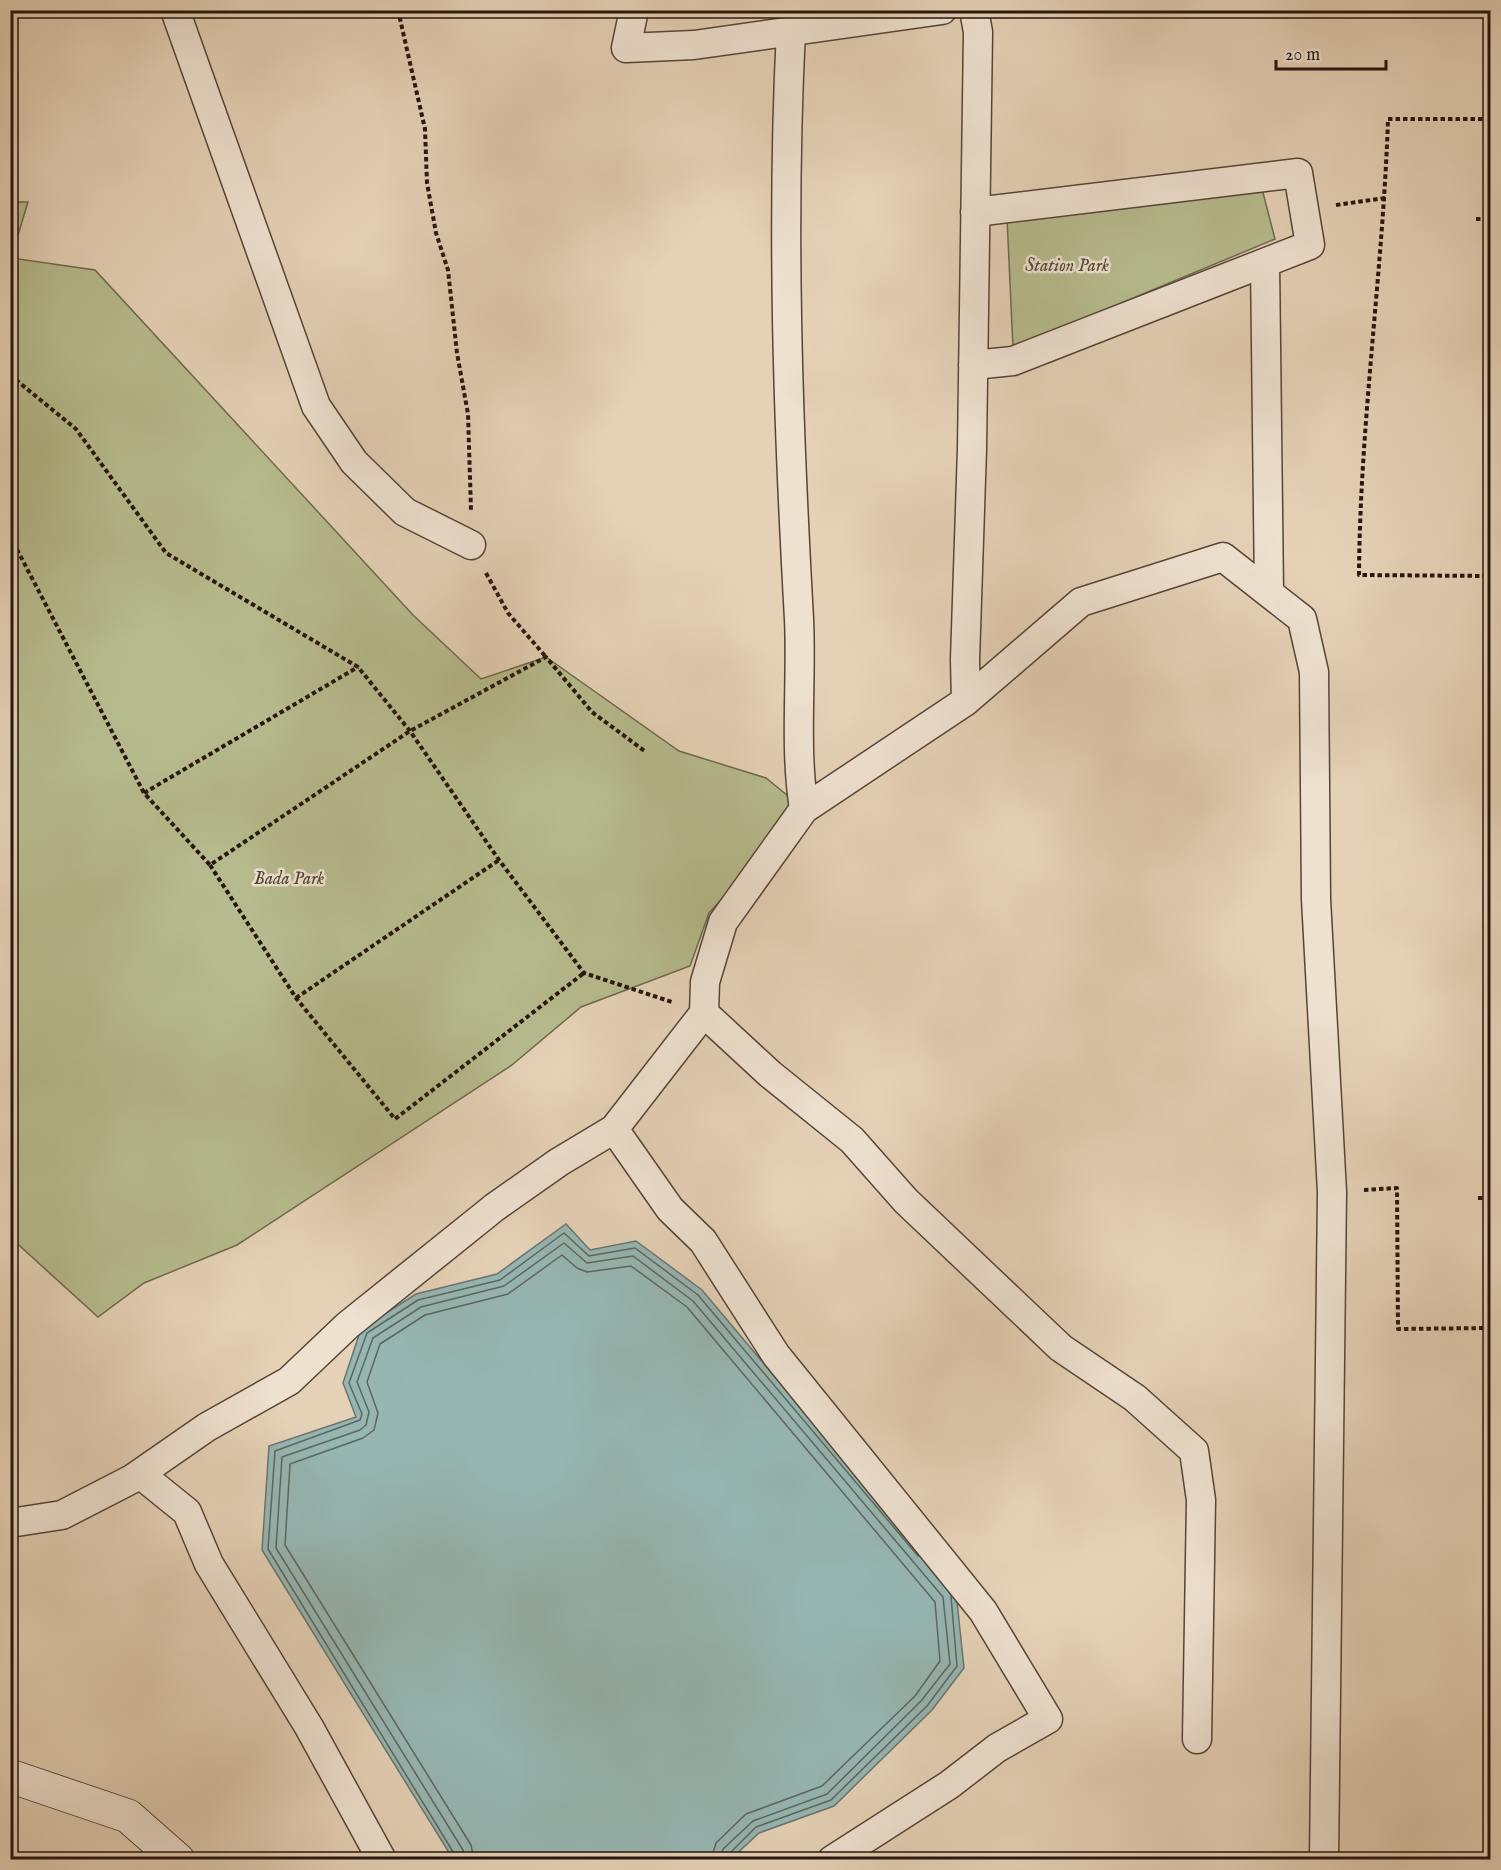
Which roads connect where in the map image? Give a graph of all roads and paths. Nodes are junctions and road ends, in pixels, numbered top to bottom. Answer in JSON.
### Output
{"nodes":[{"id":1,"x":175,"y":10,"type":"edge"},
{"id":2,"x":398,"y":10,"type":"edge"},
{"id":3,"x":634,"y":10,"type":"edge"},
{"id":4,"x":974,"y":10,"type":"edge"},
{"id":5,"x":938,"y":11,"type":"edge"},
{"id":6,"x":791,"y":30,"type":"junction"},
{"id":7,"x":1491,"y":119,"type":"edge"},
{"id":8,"x":1385,"y":198,"type":"junction"},
{"id":9,"x":1304,"y":209,"type":"junction"},
{"id":10,"x":975,"y":212,"type":"junction"},
{"id":11,"x":1476,"y":219,"type":"dead end"},
{"id":12,"x":1491,"y":219,"type":"edge"},
{"id":13,"x":1265,"y":263,"type":"junction"},
{"id":14,"x":973,"y":365,"type":"junction"},
{"id":15,"x":10,"y":375,"type":"edge"},
{"id":16,"x":10,"y":536,"type":"edge"},
{"id":17,"x":471,"y":545,"type":"junction"},
{"id":18,"x":1491,"y":576,"type":"edge"},
{"id":19,"x":1269,"y":592,"type":"junction"},
{"id":20,"x":546,"y":657,"type":"junction"},
{"id":21,"x":358,"y":667,"type":"junction"},
{"id":22,"x":966,"y":701,"type":"junction"},
{"id":23,"x":410,"y":731,"type":"junction"},
{"id":24,"x":646,"y":752,"type":"dead end"},
{"id":25,"x":144,"y":793,"type":"junction"},
{"id":26,"x":804,"y":809,"type":"junction"},
{"id":27,"x":499,"y":860,"type":"junction"},
{"id":28,"x":210,"y":865,"type":"junction"},
{"id":29,"x":584,"y":973,"type":"junction"},
{"id":30,"x":296,"y":998,"type":"junction"},
{"id":31,"x":704,"y":1013,"type":"junction"},
{"id":32,"x":614,"y":1129,"type":"junction"},
{"id":33,"x":1332,"y":1192,"type":"junction"},
{"id":34,"x":1478,"y":1198,"type":"dead end"},
{"id":35,"x":1491,"y":1198,"type":"edge"},
{"id":36,"x":1491,"y":1328,"type":"edge"},
{"id":37,"x":140,"y":1474,"type":"junction"},
{"id":38,"x":10,"y":1523,"type":"edge"},
{"id":39,"x":1197,"y":1739,"type":"dead end"},
{"id":40,"x":10,"y":1776,"type":"edge"},
{"id":41,"x":178,"y":1860,"type":"edge"},
{"id":42,"x":382,"y":1860,"type":"edge"},
{"id":43,"x":832,"y":1860,"type":"edge"},
{"id":44,"x":1324,"y":1860,"type":"edge"}],
"edges":[{"from":1,"to":17,"type":"street"},
{"from":2,"to":17,"type":"path"},
{"from":3,"to":6,"type":"street"},
{"from":4,"to":10,"type":"street"},
{"from":5,"to":6,"type":"street"},
{"from":6,"to":26,"type":"street"},
{"from":7,"to":8,"type":"path"},
{"from":8,"to":9,"type":"path"},
{"from":8,"to":18,"type":"path"},
{"from":9,"to":10,"type":"street"},
{"from":9,"to":13,"type":"street"},
{"from":10,"to":14,"type":"street"},
{"from":11,"to":12,"type":"path"},
{"from":13,"to":14,"type":"street"},
{"from":13,"to":19,"type":"street"},
{"from":14,"to":22,"type":"street"},
{"from":15,"to":21,"type":"path"},
{"from":16,"to":25,"type":"path"},
{"from":17,"to":20,"type":"path"},
{"from":19,"to":22,"type":"street"},
{"from":19,"to":33,"type":"street"},
{"from":20,"to":23,"type":"path"},
{"from":20,"to":24,"type":"path"},
{"from":21,"to":23,"type":"path"},
{"from":21,"to":25,"type":"path"},
{"from":22,"to":26,"type":"street"},
{"from":23,"to":27,"type":"path"},
{"from":23,"to":28,"type":"path"},
{"from":25,"to":28,"type":"path"},
{"from":26,"to":31,"type":"street"},
{"from":27,"to":29,"type":"path"},
{"from":27,"to":30,"type":"path"},
{"from":28,"to":30,"type":"path"},
{"from":29,"to":30,"type":"path"},
{"from":29,"to":31,"type":"path"},
{"from":31,"to":32,"type":"street"},
{"from":31,"to":39,"type":"street"},
{"from":32,"to":37,"type":"street"},
{"from":32,"to":43,"type":"street"},
{"from":33,"to":36,"type":"path"},
{"from":33,"to":44,"type":"street"},
{"from":34,"to":35,"type":"path"},
{"from":37,"to":38,"type":"street"},
{"from":37,"to":42,"type":"street"},
{"from":40,"to":41,"type":"street"}]}
